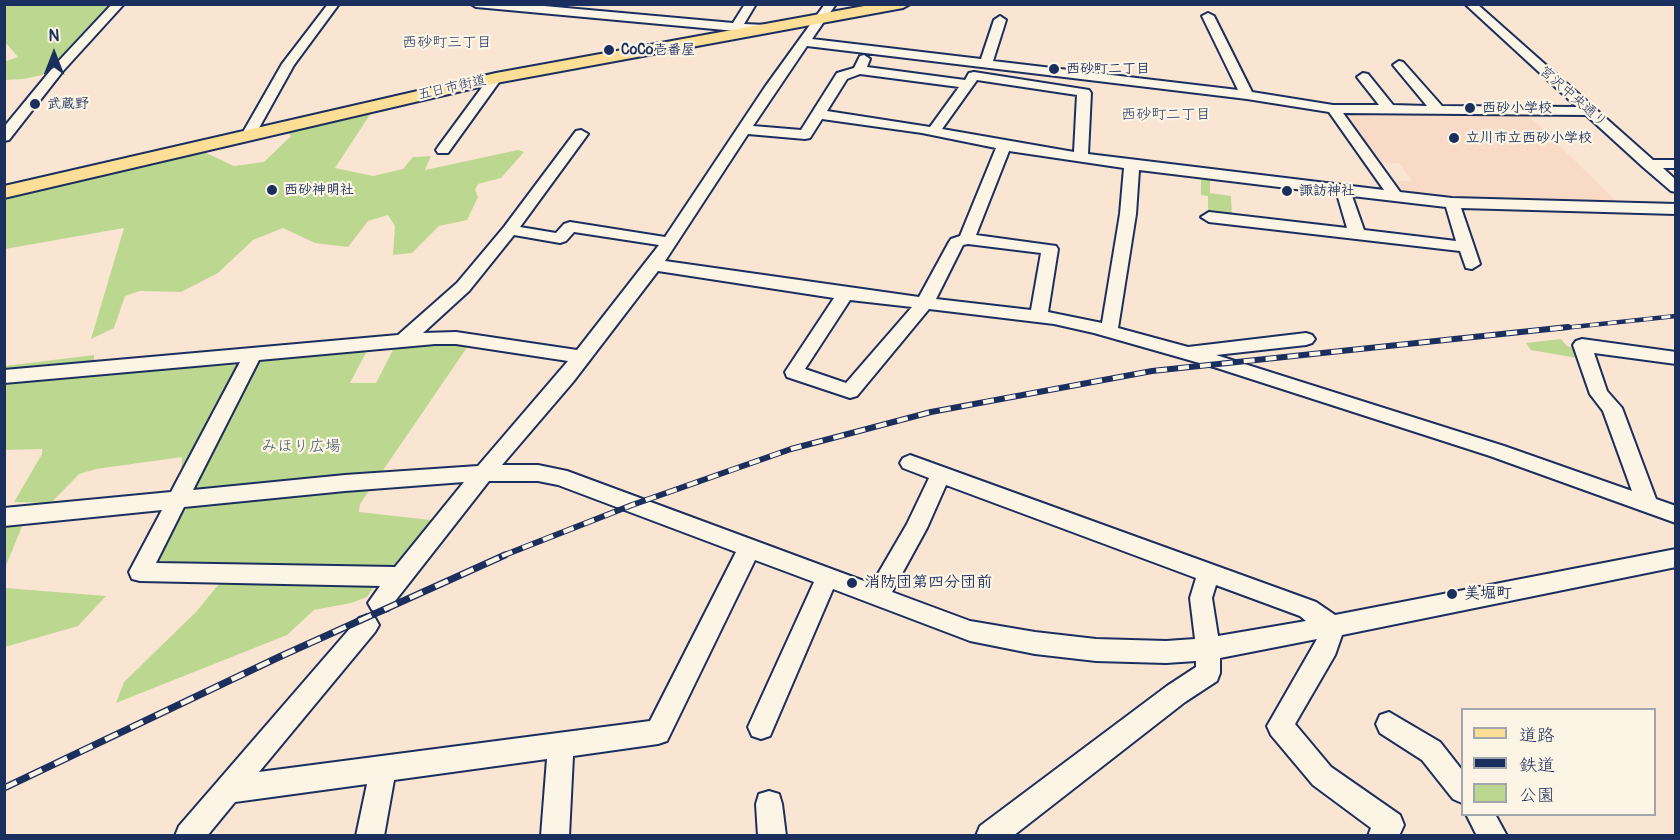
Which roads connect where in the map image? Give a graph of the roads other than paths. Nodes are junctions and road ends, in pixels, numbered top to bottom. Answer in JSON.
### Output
{"nodes":[{"id":1,"x":119,"y":4,"type":"edge"},
{"id":2,"x":334,"y":4,"type":"edge"},
{"id":3,"x":476,"y":4,"type":"edge"},
{"id":4,"x":629,"y":4,"type":"edge"},
{"id":5,"x":670,"y":4,"type":"edge"},
{"id":6,"x":751,"y":4,"type":"edge"},
{"id":7,"x":831,"y":4,"type":"edge"},
{"id":8,"x":903,"y":4,"type":"edge"},
{"id":9,"x":1470,"y":4,"type":"edge"},
{"id":10,"x":522,"y":6,"type":"edge"},
{"id":11,"x":620,"y":16,"type":"junction"},
{"id":12,"x":1208,"y":16,"type":"dead end"},
{"id":13,"x":820,"y":19,"type":"junction"},
{"id":14,"x":658,"y":20,"type":"junction"},
{"id":15,"x":1000,"y":20,"type":"dead end"},
{"id":16,"x":736,"y":27,"type":"junction"},
{"id":17,"x":766,"y":29,"type":"junction"},
{"id":18,"x":805,"y":42,"type":"junction"},
{"id":19,"x":871,"y":49,"type":"junction"},
{"id":20,"x":986,"y":63,"type":"junction"},
{"id":21,"x":1399,"y":65,"type":"dead end"},
{"id":22,"x":859,"y":70,"type":"junction"},
{"id":23,"x":1363,"y":77,"type":"dead end"},
{"id":24,"x":496,"y":78,"type":"junction"},
{"id":25,"x":968,"y":84,"type":"junction"},
{"id":26,"x":1247,"y":95,"type":"junction"},
{"id":27,"x":1333,"y":109,"type":"junction"},
{"id":28,"x":1389,"y":110,"type":"junction"},
{"id":29,"x":1438,"y":110,"type":"junction"},
{"id":30,"x":1589,"y":111,"type":"junction"},
{"id":31,"x":818,"y":114,"type":"junction"},
{"id":32,"x":744,"y":129,"type":"junction"},
{"id":33,"x":933,"y":132,"type":"junction"},
{"id":34,"x":249,"y":134,"type":"junction"},
{"id":35,"x":581,"y":134,"type":"dead end"},
{"id":36,"x":4,"y":137,"type":"edge"},
{"id":37,"x":1004,"y":146,"type":"junction"},
{"id":38,"x":443,"y":150,"type":"dead end"},
{"id":39,"x":1081,"y":158,"type":"junction"},
{"id":40,"x":1648,"y":164,"type":"junction"},
{"id":41,"x":1676,"y":164,"type":"edge"},
{"id":42,"x":1132,"y":165,"type":"junction"},
{"id":43,"x":1676,"y":188,"type":"edge"},
{"id":44,"x":1343,"y":190,"type":"junction"},
{"id":45,"x":4,"y":192,"type":"edge"},
{"id":46,"x":1396,"y":196,"type":"junction"},
{"id":47,"x":1452,"y":203,"type":"junction"},
{"id":48,"x":1676,"y":209,"type":"edge"},
{"id":49,"x":1209,"y":217,"type":"dead end"},
{"id":50,"x":510,"y":230,"type":"junction"},
{"id":51,"x":1357,"y":234,"type":"junction"},
{"id":52,"x":967,"y":239,"type":"junction"},
{"id":53,"x":668,"y":242,"type":"junction"},
{"id":54,"x":1467,"y":248,"type":"junction"},
{"id":55,"x":1472,"y":264,"type":"dead end"},
{"id":56,"x":654,"y":265,"type":"junction"},
{"id":57,"x":845,"y":294,"type":"junction"},
{"id":58,"x":925,"y":303,"type":"junction"},
{"id":59,"x":1039,"y":316,"type":"junction"},
{"id":60,"x":1109,"y":331,"type":"junction"},
{"id":61,"x":1306,"y":339,"type":"dead end"},
{"id":62,"x":402,"y":342,"type":"junction"},
{"id":63,"x":1186,"y":352,"type":"junction"},
{"id":64,"x":252,"y":356,"type":"junction"},
{"id":65,"x":581,"y":357,"type":"junction"},
{"id":66,"x":1676,"y":358,"type":"edge"},
{"id":67,"x":4,"y":377,"type":"edge"},
{"id":68,"x":909,"y":463,"type":"dead end"},
{"id":69,"x":485,"y":472,"type":"junction"},
{"id":70,"x":940,"y":476,"type":"junction"},
{"id":71,"x":178,"y":498,"type":"junction"},
{"id":72,"x":1648,"y":505,"type":"junction"},
{"id":73,"x":1676,"y":515,"type":"edge"},
{"id":74,"x":4,"y":517,"type":"edge"},
{"id":75,"x":749,"y":549,"type":"junction"},
{"id":76,"x":1676,"y":558,"type":"edge"},
{"id":77,"x":1209,"y":573,"type":"junction"},
{"id":78,"x":400,"y":577,"type":"junction"},
{"id":79,"x":827,"y":578,"type":"junction"},
{"id":80,"x":877,"y":597,"type":"junction"},
{"id":81,"x":380,"y":603,"type":"dead end"},
{"id":82,"x":367,"y":625,"type":"dead end"},
{"id":83,"x":1332,"y":626,"type":"junction"},
{"id":84,"x":1208,"y":649,"type":"junction"},
{"id":85,"x":1389,"y":724,"type":"dead end"},
{"id":86,"x":761,"y":727,"type":"dead end"},
{"id":87,"x":561,"y":746,"type":"junction"},
{"id":88,"x":383,"y":770,"type":"junction"},
{"id":89,"x":1461,"y":789,"type":"edge"},
{"id":90,"x":227,"y":790,"type":"junction"},
{"id":91,"x":769,"y":804,"type":"dead end"},
{"id":92,"x":1480,"y":816,"type":"edge"},
{"id":93,"x":189,"y":836,"type":"edge"},
{"id":94,"x":370,"y":836,"type":"edge"},
{"id":95,"x":555,"y":836,"type":"edge"},
{"id":96,"x":772,"y":836,"type":"edge"},
{"id":97,"x":990,"y":836,"type":"edge"},
{"id":98,"x":1382,"y":836,"type":"edge"},
{"id":99,"x":1493,"y":836,"type":"edge"}],
"edges":[{"from":1,"to":36,"type":"street"},
{"from":2,"to":34,"type":"street"},
{"from":3,"to":10,"type":"street"},
{"from":4,"to":11,"type":"street"},
{"from":5,"to":14,"type":"street"},
{"from":6,"to":16,"type":"street"},
{"from":7,"to":13,"type":"street"},
{"from":8,"to":13,"type":"main road","name":"五日市街道"},
{"from":9,"to":30,"type":"street","name":"宮沢中央通り"},
{"from":10,"to":11,"type":"street"},
{"from":11,"to":14,"type":"street"},
{"from":12,"to":26,"type":"street"},
{"from":13,"to":17,"type":"main road","name":"五日市街道"},
{"from":13,"to":18,"type":"street"},
{"from":14,"to":16,"type":"street"},
{"from":15,"to":20,"type":"street"},
{"from":16,"to":17,"type":"street"},
{"from":17,"to":24,"type":"main road","name":"五日市街道"},
{"from":18,"to":19,"type":"street"},
{"from":18,"to":32,"type":"street"},
{"from":19,"to":20,"type":"street"},
{"from":19,"to":22,"type":"street"},
{"from":20,"to":26,"type":"street"},
{"from":21,"to":29,"type":"street"},
{"from":22,"to":25,"type":"street"},
{"from":22,"to":31,"type":"street"},
{"from":23,"to":28,"type":"street"},
{"from":24,"to":34,"type":"main road","name":"五日市街道"},
{"from":24,"to":38,"type":"street"},
{"from":25,"to":33,"type":"street"},
{"from":25,"to":39,"type":"street"},
{"from":26,"to":27,"type":"street"},
{"from":27,"to":28,"type":"street"},
{"from":27,"to":46,"type":"street"},
{"from":28,"to":29,"type":"street"},
{"from":29,"to":30,"type":"street"},
{"from":30,"to":40,"type":"street","name":"宮沢中央通り"},
{"from":31,"to":32,"type":"street"},
{"from":31,"to":33,"type":"street"},
{"from":32,"to":53,"type":"street"},
{"from":33,"to":37,"type":"street"},
{"from":34,"to":45,"type":"main road","name":"五日市街道"},
{"from":35,"to":50,"type":"street"},
{"from":37,"to":39,"type":"street"},
{"from":37,"to":52,"type":"street"},
{"from":39,"to":42,"type":"street"},
{"from":40,"to":41,"type":"street"},
{"from":40,"to":43,"type":"street","name":"宮沢中央通り"},
{"from":42,"to":44,"type":"street"},
{"from":42,"to":60,"type":"street"},
{"from":44,"to":46,"type":"street"},
{"from":44,"to":51,"type":"street"},
{"from":46,"to":47,"type":"street"},
{"from":47,"to":48,"type":"street"},
{"from":47,"to":54,"type":"street"},
{"from":49,"to":51,"type":"street"},
{"from":50,"to":53,"type":"street"},
{"from":50,"to":62,"type":"street"},
{"from":51,"to":54,"type":"street"},
{"from":52,"to":58,"type":"street"},
{"from":52,"to":59,"type":"street"},
{"from":53,"to":56,"type":"street"},
{"from":54,"to":55,"type":"street"},
{"from":56,"to":57,"type":"street"},
{"from":56,"to":65,"type":"street"},
{"from":57,"to":58,"type":"street"},
{"from":57,"to":58,"type":"street"},
{"from":58,"to":59,"type":"street"},
{"from":59,"to":60,"type":"street"},
{"from":60,"to":63,"type":"street"},
{"from":61,"to":63,"type":"street"},
{"from":62,"to":64,"type":"street"},
{"from":62,"to":65,"type":"street"},
{"from":63,"to":72,"type":"street"},
{"from":64,"to":67,"type":"street"},
{"from":64,"to":71,"type":"street"},
{"from":65,"to":69,"type":"street"},
{"from":66,"to":72,"type":"street"},
{"from":68,"to":70,"type":"street"},
{"from":69,"to":71,"type":"street"},
{"from":69,"to":75,"type":"street"},
{"from":69,"to":78,"type":"street"},
{"from":70,"to":77,"type":"street"},
{"from":70,"to":80,"type":"street"},
{"from":71,"to":74,"type":"street"},
{"from":71,"to":78,"type":"street"},
{"from":72,"to":73,"type":"street"},
{"from":75,"to":79,"type":"street"},
{"from":75,"to":87,"type":"street"},
{"from":76,"to":83,"type":"street"},
{"from":77,"to":83,"type":"street"},
{"from":77,"to":84,"type":"street"},
{"from":78,"to":81,"type":"street"},
{"from":79,"to":80,"type":"street"},
{"from":79,"to":86,"type":"street"},
{"from":80,"to":84,"type":"street"},
{"from":82,"to":90,"type":"street"},
{"from":83,"to":84,"type":"street"},
{"from":83,"to":98,"type":"street"},
{"from":84,"to":97,"type":"street"},
{"from":85,"to":89,"type":"street"},
{"from":87,"to":88,"type":"street"},
{"from":87,"to":95,"type":"street"},
{"from":88,"to":90,"type":"street"},
{"from":88,"to":94,"type":"street"},
{"from":90,"to":93,"type":"street"},
{"from":91,"to":96,"type":"street"},
{"from":92,"to":99,"type":"street"}]}
